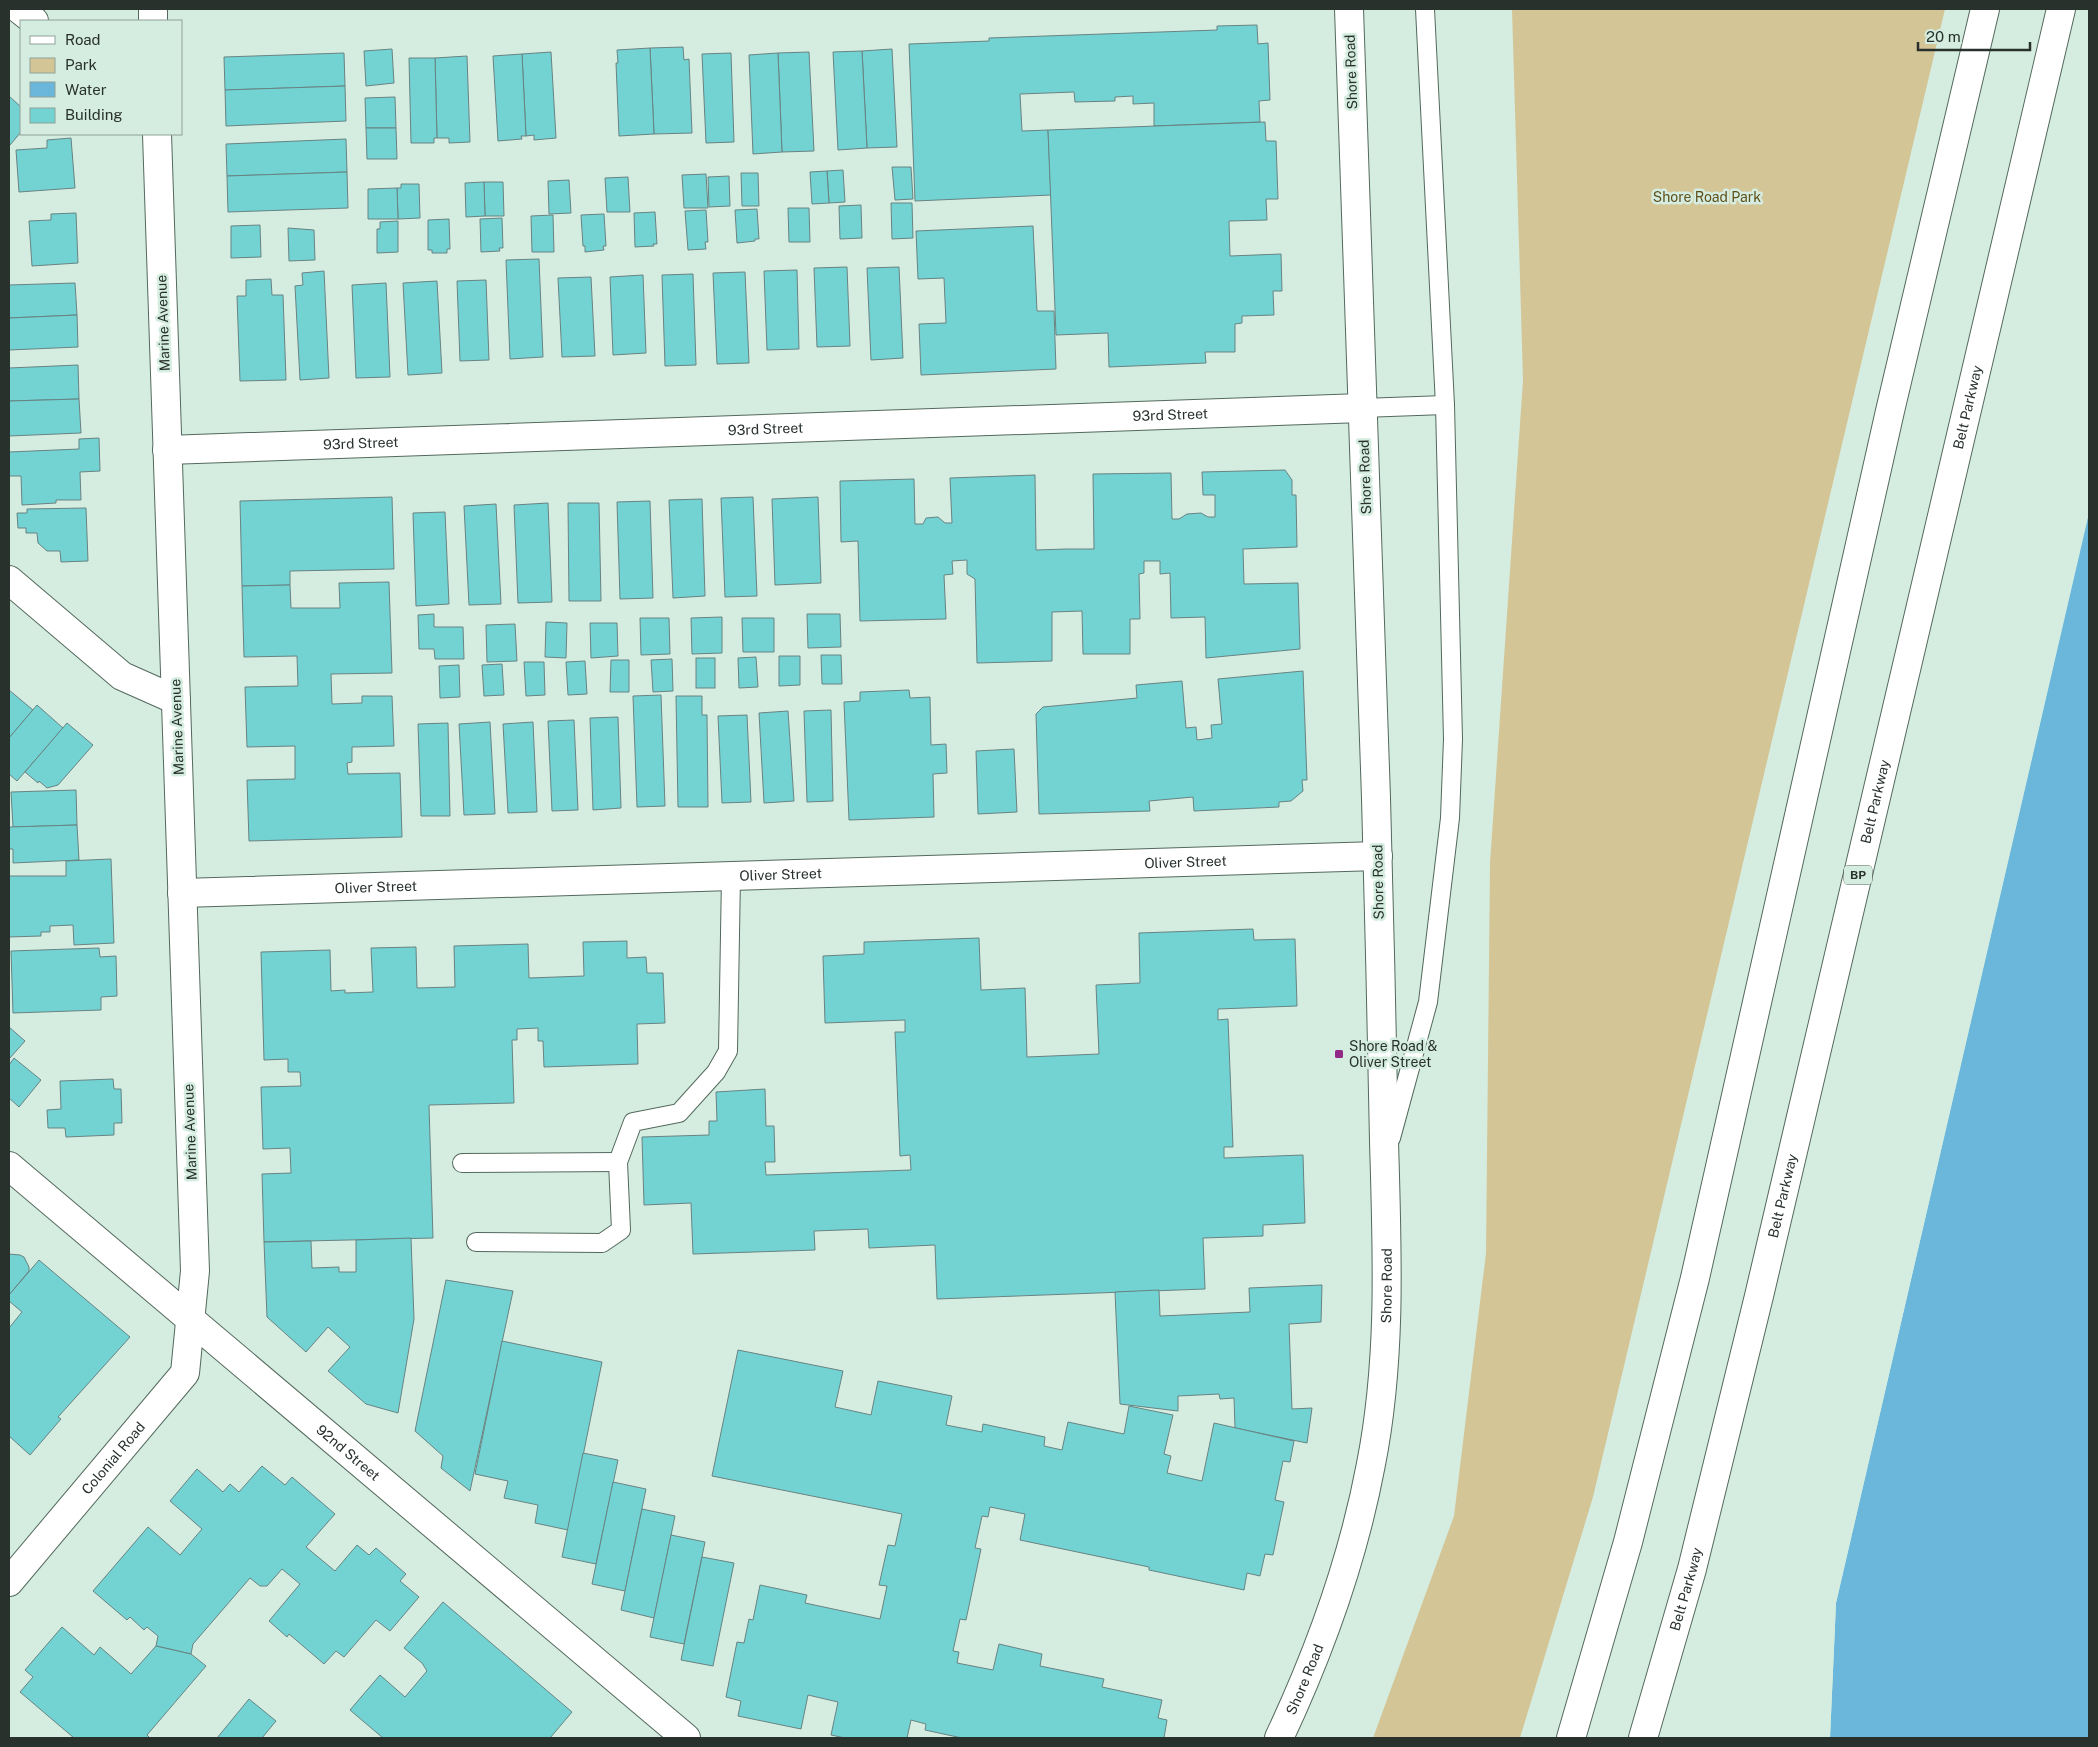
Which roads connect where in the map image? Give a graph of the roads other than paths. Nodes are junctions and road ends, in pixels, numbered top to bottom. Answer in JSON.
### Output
{"nodes":[{"id":1,"x":19,"y":9,"type":"edge"},
{"id":2,"x":1349,"y":9,"type":"edge"},
{"id":3,"x":1425,"y":9,"type":"edge"},
{"id":4,"x":1985,"y":9,"type":"edge"},
{"id":5,"x":2061,"y":9,"type":"edge"},
{"id":6,"x":33,"y":20,"type":"edge"},
{"id":7,"x":157,"y":135,"type":"edge"},
{"id":8,"x":1445,"y":405,"type":"junction"},
{"id":9,"x":1362,"y":408,"type":"junction"},
{"id":10,"x":168,"y":450,"type":"junction"},
{"id":11,"x":9,"y":580,"type":"edge"},
{"id":12,"x":176,"y":700,"type":"junction"},
{"id":13,"x":1378,"y":856,"type":"junction"},
{"id":14,"x":731,"y":876,"type":"junction"},
{"id":15,"x":182,"y":893,"type":"junction"},
{"id":16,"x":618,"y":1162,"type":"junction"},
{"id":17,"x":1385,"y":1162,"type":"junction"},
{"id":18,"x":462,"y":1163,"type":"dead end"},
{"id":19,"x":9,"y":1166,"type":"edge"},
{"id":20,"x":476,"y":1242,"type":"dead end"},
{"id":21,"x":192,"y":1321,"type":"junction"},
{"id":22,"x":9,"y":1582,"type":"edge"},
{"id":23,"x":686,"y":1738,"type":"edge"},
{"id":24,"x":1279,"y":1738,"type":"edge"},
{"id":25,"x":1571,"y":1738,"type":"edge"},
{"id":26,"x":1643,"y":1738,"type":"edge"}],
"edges":[{"from":1,"to":6,"type":"main road"},
{"from":2,"to":9,"type":"main road","name":"Shore Road"},
{"from":3,"to":8,"type":"lane"},
{"from":4,"to":25,"type":"main road"},
{"from":5,"to":26,"type":"main road","name":"Belt Parkway","number":"BP"},
{"from":7,"to":10,"type":"main road","name":"Marine Avenue"},
{"from":8,"to":9,"type":"lane"},
{"from":8,"to":17,"type":"lane"},
{"from":9,"to":10,"type":"main road","name":"93rd Street"},
{"from":9,"to":13,"type":"main road","name":"Shore Road"},
{"from":10,"to":12,"type":"main road","name":"Marine Avenue"},
{"from":11,"to":12,"type":"main road"},
{"from":12,"to":15,"type":"main road","name":"Marine Avenue"},
{"from":13,"to":14,"type":"main road","name":"Oliver Street"},
{"from":13,"to":17,"type":"main road","name":"Shore Road"},
{"from":14,"to":15,"type":"main road","name":"Oliver Street"},
{"from":14,"to":16,"type":"lane"},
{"from":15,"to":21,"type":"main road","name":"Marine Avenue"},
{"from":16,"to":18,"type":"lane"},
{"from":16,"to":20,"type":"lane"},
{"from":17,"to":24,"type":"main road","name":"Shore Road"},
{"from":19,"to":21,"type":"main road","name":"92nd Street"},
{"from":21,"to":22,"type":"main road","name":"Colonial Road"},
{"from":21,"to":23,"type":"main road","name":"92nd Street"}]}
